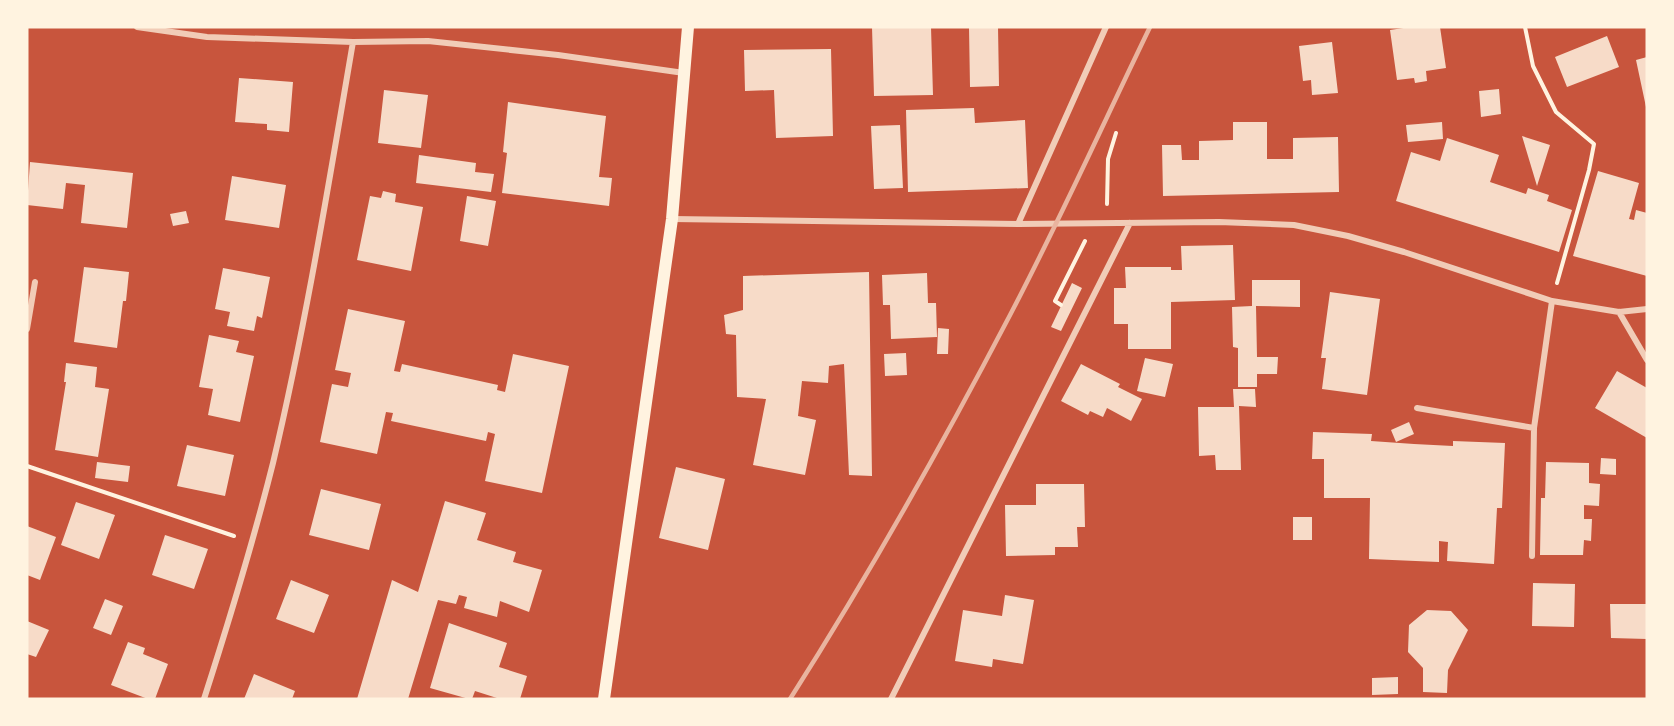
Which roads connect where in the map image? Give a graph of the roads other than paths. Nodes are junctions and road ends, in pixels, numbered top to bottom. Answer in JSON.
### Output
{"nodes":[{"id":1,"x":137,"y":27,"type":"edge"},
{"id":2,"x":688,"y":27,"type":"edge"},
{"id":3,"x":1106,"y":27,"type":"edge"},
{"id":4,"x":353,"y":42,"type":"junction"},
{"id":5,"x":685,"y":74,"type":"junction"},
{"id":6,"x":672,"y":219,"type":"junction"},
{"id":7,"x":1130,"y":223,"type":"junction"},
{"id":8,"x":1018,"y":224,"type":"junction"},
{"id":9,"x":35,"y":282,"type":"dead end"},
{"id":10,"x":1552,"y":301,"type":"junction"},
{"id":11,"x":1647,"y":309,"type":"edge"},
{"id":12,"x":1619,"y":312,"type":"junction"},
{"id":13,"x":27,"y":329,"type":"edge"},
{"id":14,"x":1647,"y":360,"type":"edge"},
{"id":15,"x":1417,"y":408,"type":"dead end"},
{"id":16,"x":1534,"y":428,"type":"junction"},
{"id":17,"x":1532,"y":556,"type":"dead end"},
{"id":18,"x":204,"y":699,"type":"edge"},
{"id":19,"x":604,"y":699,"type":"edge"},
{"id":20,"x":891,"y":699,"type":"edge"}],
"edges":[{"from":1,"to":4,"type":"street"},
{"from":2,"to":5,"type":"main road"},
{"from":3,"to":8,"type":"street"},
{"from":4,"to":5,"type":"street"},
{"from":4,"to":18,"type":"street"},
{"from":5,"to":6,"type":"main road"},
{"from":6,"to":8,"type":"street"},
{"from":6,"to":19,"type":"main road"},
{"from":7,"to":8,"type":"street"},
{"from":7,"to":10,"type":"street"},
{"from":7,"to":20,"type":"street"},
{"from":9,"to":13,"type":"street"},
{"from":10,"to":12,"type":"street"},
{"from":10,"to":16,"type":"street"},
{"from":11,"to":12,"type":"street"},
{"from":12,"to":14,"type":"street"},
{"from":15,"to":16,"type":"street"},
{"from":16,"to":17,"type":"street"}]}
